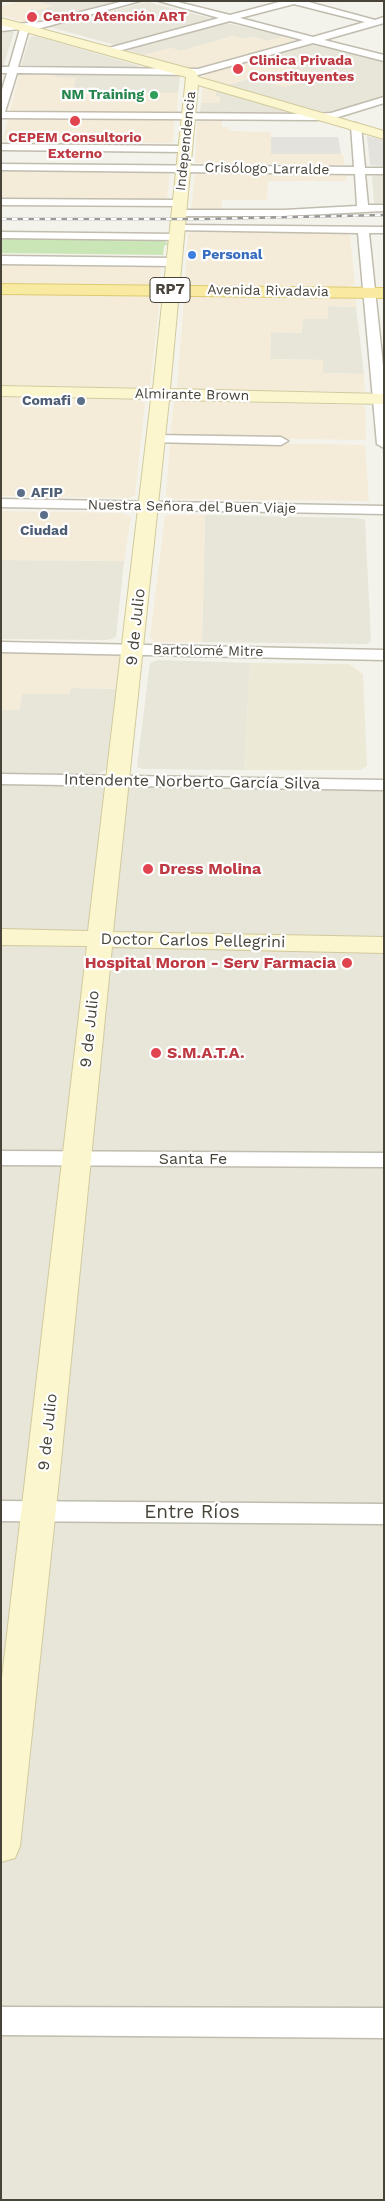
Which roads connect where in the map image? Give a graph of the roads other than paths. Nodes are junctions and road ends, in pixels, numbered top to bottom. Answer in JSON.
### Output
{"nodes":[{"id":1,"x":136,"y":1,"type":"edge"},
{"id":2,"x":163,"y":1,"type":"edge"},
{"id":3,"x":294,"y":1,"type":"edge"},
{"id":4,"x":229,"y":18,"type":"junction"},
{"id":5,"x":1,"y":21,"type":"edge"},
{"id":6,"x":379,"y":21,"type":"edge"},
{"id":7,"x":1,"y":28,"type":"edge"},
{"id":8,"x":25,"y":28,"type":"junction"},
{"id":9,"x":313,"y":39,"type":"junction"},
{"id":10,"x":108,"y":51,"type":"junction"},
{"id":11,"x":384,"y":58,"type":"edge"},
{"id":12,"x":1,"y":70,"type":"edge"},
{"id":13,"x":13,"y":70,"type":"junction"},
{"id":14,"x":189,"y":76,"type":"junction"},
{"id":15,"x":384,"y":100,"type":"edge"},
{"id":16,"x":1,"y":111,"type":"edge"},
{"id":17,"x":1,"y":115,"type":"edge"},
{"id":18,"x":188,"y":117,"type":"junction"},
{"id":19,"x":325,"y":117,"type":"junction"},
{"id":20,"x":356,"y":126,"type":"junction"},
{"id":21,"x":384,"y":135,"type":"edge"},
{"id":22,"x":1,"y":146,"type":"edge"},
{"id":23,"x":184,"y":148,"type":"junction"},
{"id":24,"x":1,"y":167,"type":"edge"},
{"id":25,"x":183,"y":168,"type":"junction"},
{"id":26,"x":360,"y":170,"type":"junction"},
{"id":27,"x":384,"y":171,"type":"edge"},
{"id":28,"x":1,"y":202,"type":"edge"},
{"id":29,"x":179,"y":208,"type":"junction"},
{"id":30,"x":384,"y":208,"type":"edge"},
{"id":31,"x":363,"y":209,"type":"junction"},
{"id":32,"x":363,"y":230,"type":"junction"},
{"id":33,"x":384,"y":230,"type":"edge"},
{"id":34,"x":177,"y":233,"type":"junction"},
{"id":35,"x":1,"y":235,"type":"edge"},
{"id":36,"x":50,"y":236,"type":"junction"},
{"id":37,"x":1,"y":251,"type":"edge"},
{"id":38,"x":1,"y":260,"type":"edge"},
{"id":39,"x":174,"y":262,"type":"junction"},
{"id":40,"x":1,"y":289,"type":"edge"},
{"id":41,"x":172,"y":290,"type":"junction"},
{"id":42,"x":377,"y":293,"type":"edge"},
{"id":43,"x":1,"y":391,"type":"edge"},
{"id":44,"x":161,"y":395,"type":"junction"},
{"id":45,"x":382,"y":399,"type":"edge"},
{"id":46,"x":154,"y":438,"type":"junction"},
{"id":47,"x":281,"y":441,"type":"dead end"},
{"id":48,"x":384,"y":444,"type":"edge"},
{"id":49,"x":1,"y":503,"type":"edge"},
{"id":50,"x":148,"y":506,"type":"junction"},
{"id":51,"x":384,"y":510,"type":"edge"},
{"id":52,"x":1,"y":647,"type":"edge"},
{"id":53,"x":134,"y":649,"type":"junction"},
{"id":54,"x":384,"y":655,"type":"edge"},
{"id":55,"x":1,"y":779,"type":"edge"},
{"id":56,"x":120,"y":781,"type":"junction"},
{"id":57,"x":384,"y":785,"type":"edge"},
{"id":58,"x":1,"y":937,"type":"edge"},
{"id":59,"x":100,"y":939,"type":"junction"},
{"id":60,"x":384,"y":944,"type":"edge"},
{"id":61,"x":1,"y":1158,"type":"edge"},
{"id":62,"x":76,"y":1158,"type":"junction"},
{"id":63,"x":384,"y":1160,"type":"edge"},
{"id":64,"x":1,"y":1511,"type":"edge"},
{"id":65,"x":39,"y":1512,"type":"junction"},
{"id":66,"x":384,"y":1514,"type":"edge"},
{"id":67,"x":1,"y":1846,"type":"edge"},
{"id":68,"x":1,"y":2021,"type":"edge"},
{"id":69,"x":384,"y":2023,"type":"edge"}],
"edges":[{"from":1,"to":8,"type":"street"},
{"from":2,"to":4,"type":"street"},
{"from":3,"to":4,"type":"street"},
{"from":3,"to":6,"type":"street"},
{"from":4,"to":9,"type":"street"},
{"from":4,"to":10,"type":"street"},
{"from":5,"to":8,"type":"street"},
{"from":6,"to":9,"type":"street"},
{"from":7,"to":8,"type":"street"},
{"from":8,"to":10,"type":"street"},
{"from":8,"to":13,"type":"street"},
{"from":9,"to":11,"type":"street"},
{"from":9,"to":14,"type":"street"},
{"from":10,"to":14,"type":"street"},
{"from":12,"to":13,"type":"street"},
{"from":13,"to":14,"type":"street"},
{"from":13,"to":16,"type":"street"},
{"from":14,"to":18,"type":"street","name":"Independencia"},
{"from":14,"to":19,"type":"street"},
{"from":15,"to":19,"type":"street"},
{"from":17,"to":18,"type":"street"},
{"from":18,"to":19,"type":"street"},
{"from":18,"to":23,"type":"street","name":"Independencia"},
{"from":19,"to":20,"type":"street"},
{"from":20,"to":21,"type":"street"},
{"from":20,"to":26,"type":"street"},
{"from":22,"to":23,"type":"street"},
{"from":23,"to":25,"type":"street","name":"Independencia"},
{"from":24,"to":25,"type":"street","name":"Crisólogo Larralde"},
{"from":25,"to":26,"type":"street","name":"Crisólogo Larralde"},
{"from":25,"to":29,"type":"street","name":"Independencia"},
{"from":26,"to":27,"type":"street","name":"Crisólogo Larralde"},
{"from":26,"to":31,"type":"street"},
{"from":28,"to":29,"type":"street"},
{"from":29,"to":31,"type":"street"},
{"from":29,"to":34,"type":"street","name":"9 de Julio"},
{"from":30,"to":31,"type":"street"},
{"from":32,"to":33,"type":"street"},
{"from":32,"to":34,"type":"street"},
{"from":32,"to":42,"type":"street"},
{"from":34,"to":36,"type":"street"},
{"from":34,"to":39,"type":"street","name":"9 de Julio"},
{"from":35,"to":36,"type":"street"},
{"from":36,"to":37,"type":"street"},
{"from":38,"to":39,"type":"street"},
{"from":39,"to":41,"type":"street","name":"9 de Julio"},
{"from":40,"to":41,"type":"main road","name":"Avenida Rivadavia","number":"RP7"},
{"from":41,"to":42,"type":"main road","name":"Avenida Rivadavia","number":"RP7"},
{"from":41,"to":44,"type":"street","name":"9 de Julio"},
{"from":42,"to":45,"type":"street"},
{"from":43,"to":44,"type":"street","name":"Almirante Brown"},
{"from":44,"to":45,"type":"street","name":"Almirante Brown"},
{"from":44,"to":46,"type":"street","name":"9 de Julio"},
{"from":45,"to":48,"type":"street"},
{"from":46,"to":47,"type":"street"},
{"from":46,"to":50,"type":"street","name":"9 de Julio"},
{"from":49,"to":50,"type":"street","name":"Nuestra Señora del Buen Viaje"},
{"from":50,"to":51,"type":"street","name":"Nuestra Señora del Buen Viaje"},
{"from":50,"to":53,"type":"street","name":"9 de Julio"},
{"from":52,"to":53,"type":"street","name":"Bartolomé Mitre"},
{"from":53,"to":54,"type":"street","name":"Bartolomé Mitre"},
{"from":53,"to":56,"type":"street","name":"9 de Julio"},
{"from":55,"to":56,"type":"street","name":"Intendente Norberto García Silva"},
{"from":56,"to":57,"type":"street","name":"Intendente Norberto García Silva"},
{"from":56,"to":59,"type":"street","name":"9 de Julio"},
{"from":58,"to":59,"type":"street","name":"Doctor Carlos Pellegrini"},
{"from":59,"to":60,"type":"street","name":"Doctor Carlos Pellegrini"},
{"from":59,"to":62,"type":"street","name":"9 de Julio"},
{"from":61,"to":62,"type":"street","name":"Santa Fe"},
{"from":62,"to":63,"type":"street","name":"Santa Fe"},
{"from":62,"to":65,"type":"street","name":"9 de Julio"},
{"from":64,"to":65,"type":"street","name":"Entre Ríos"},
{"from":65,"to":66,"type":"street","name":"Entre Ríos"},
{"from":65,"to":67,"type":"street","name":"9 de Julio"},
{"from":68,"to":69,"type":"street"}]}
